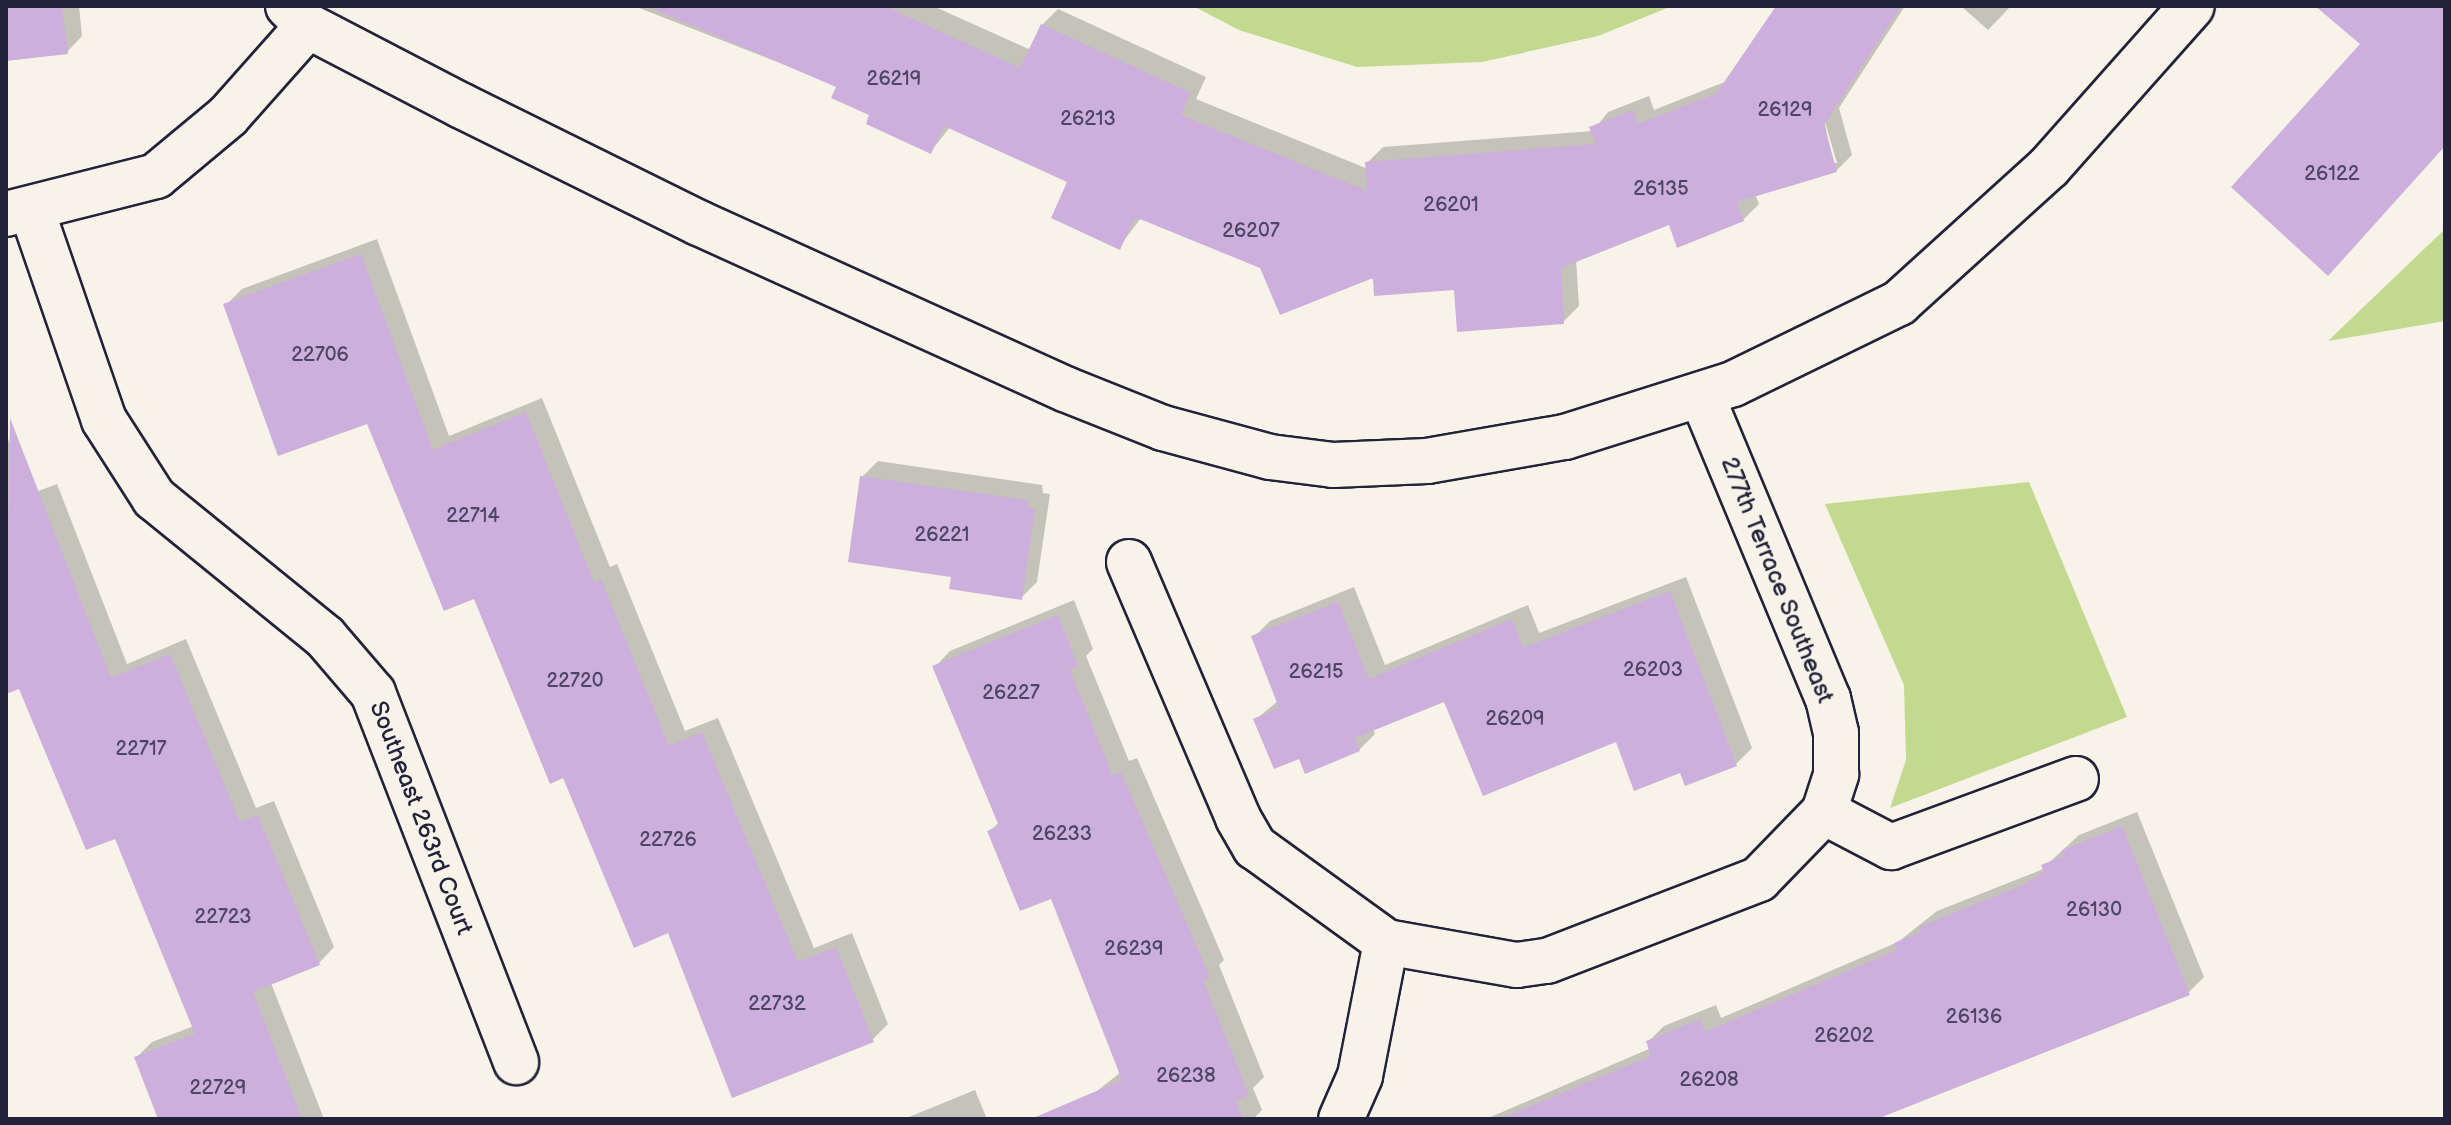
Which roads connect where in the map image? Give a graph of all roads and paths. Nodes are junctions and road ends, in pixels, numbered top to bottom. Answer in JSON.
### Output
{"nodes":[{"id":1,"x":2192,"y":6,"type":"edge"},
{"id":2,"x":298,"y":16,"type":"edge"},
{"id":3,"x":19,"y":213,"type":"edge"},
{"id":4,"x":1701,"y":394,"type":"junction"},
{"id":5,"x":1129,"y":562,"type":"dead end"},
{"id":6,"x":2076,"y":779,"type":"dead end"},
{"id":7,"x":1824,"y":812,"type":"junction"},
{"id":8,"x":1386,"y":942,"type":"junction"},
{"id":9,"x":516,"y":1062,"type":"dead end"},
{"id":10,"x":1341,"y":1119,"type":"edge"}],
"edges":[{"from":1,"to":4,"type":"street"},
{"from":2,"to":3,"type":"street"},
{"from":2,"to":4,"type":"street"},
{"from":3,"to":9,"type":"street","name":"Southeast 263rd Court"},
{"from":4,"to":7,"type":"street","name":"277th Terrace Southeast"},
{"from":5,"to":8,"type":"street"},
{"from":6,"to":7,"type":"street"},
{"from":7,"to":8,"type":"street","name":"277th Terrace Southeast"},
{"from":8,"to":10,"type":"street"}]}
